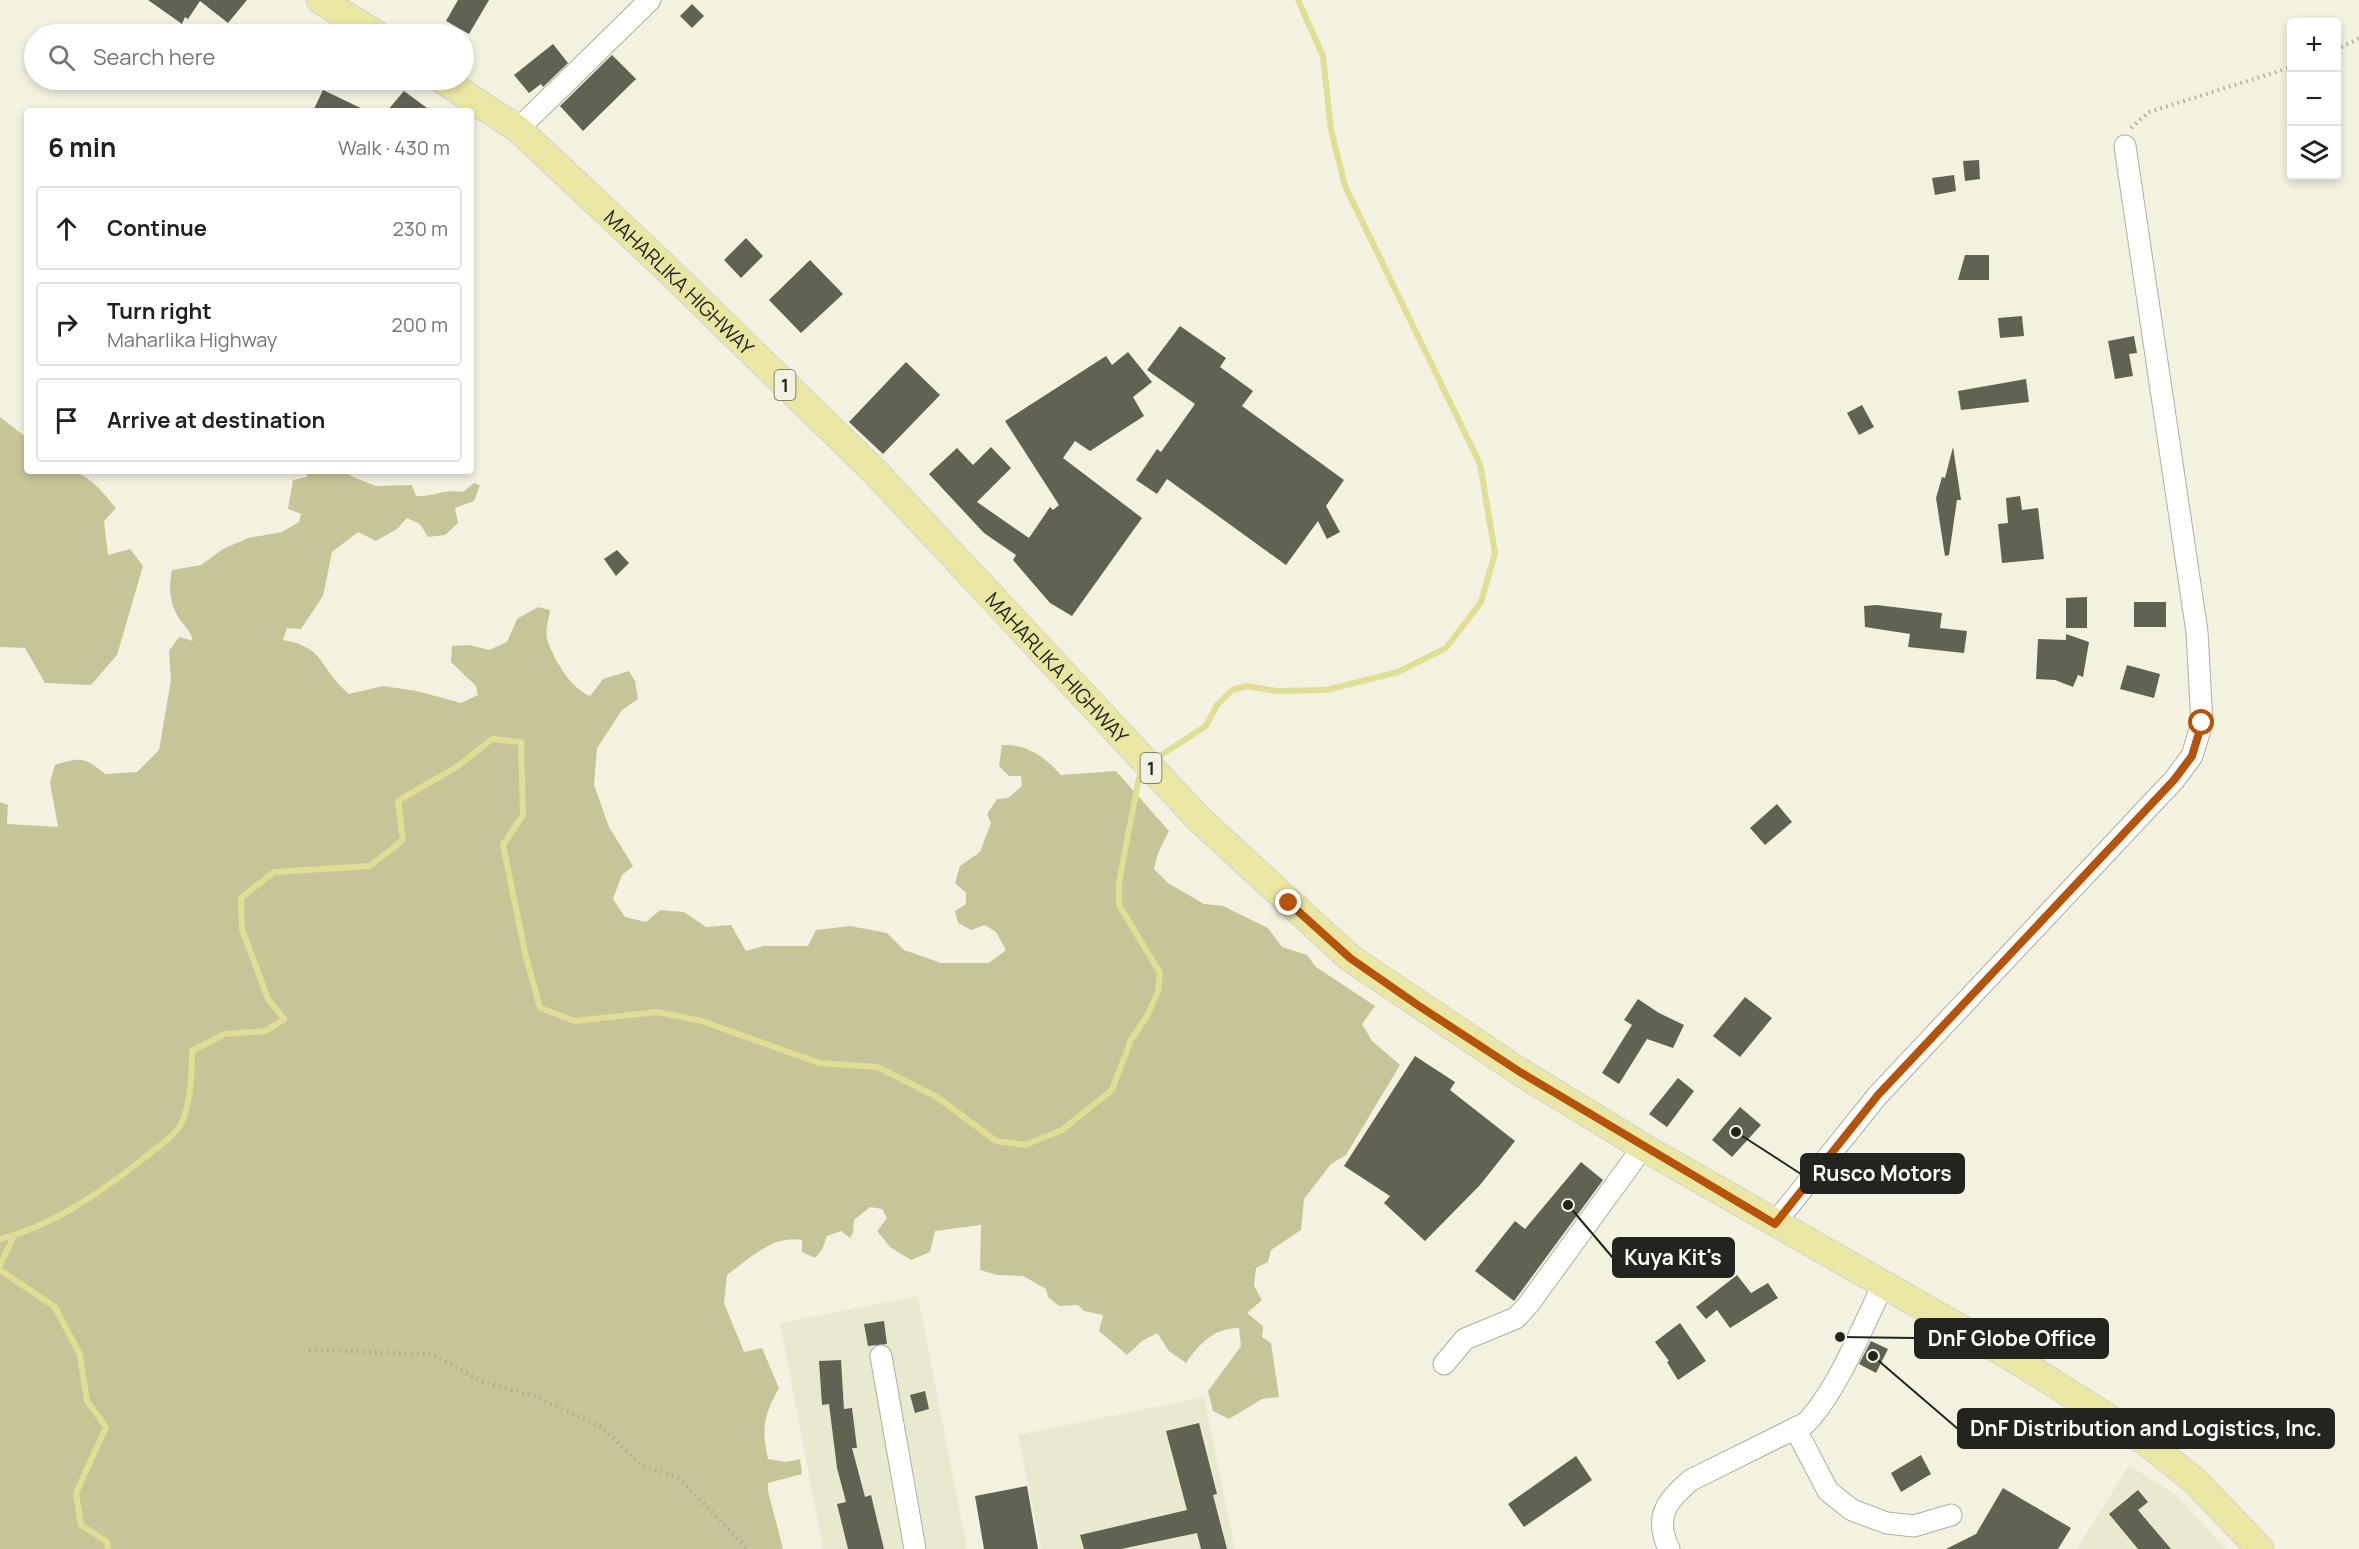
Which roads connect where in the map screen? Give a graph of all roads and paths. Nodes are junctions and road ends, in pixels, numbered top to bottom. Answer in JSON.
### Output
{"nodes":[{"id":1,"x":320,"y":0,"type":"edge"},
{"id":2,"x":650,"y":0,"type":"edge"},
{"id":3,"x":360,"y":24,"type":"edge"},
{"id":4,"x":2359,"y":38,"type":"edge"},
{"id":5,"x":2341,"y":48,"type":"edge"},
{"id":6,"x":2287,"y":70,"type":"edge"},
{"id":7,"x":458,"y":90,"type":"edge"},
{"id":8,"x":518,"y":129,"type":"junction"},
{"id":9,"x":2125,"y":146,"type":"joint"},
{"id":10,"x":1643,"y":1147,"type":"junction"},
{"id":11,"x":1775,"y":1224,"type":"junction"},
{"id":12,"x":1883,"y":1285,"type":"junction"},
{"id":13,"x":309,"y":1350,"type":"dead end"},
{"id":14,"x":881,"y":1356,"type":"dead end"},
{"id":15,"x":1444,"y":1364,"type":"dead end"},
{"id":16,"x":1795,"y":1428,"type":"junction"},
{"id":17,"x":1951,"y":1515,"type":"dead end"},
{"id":18,"x":747,"y":1549,"type":"edge"},
{"id":19,"x":915,"y":1549,"type":"edge"},
{"id":20,"x":1669,"y":1549,"type":"edge"},
{"id":21,"x":2260,"y":1549,"type":"edge"}],
"edges":[{"from":1,"to":3,"type":"main road"},
{"from":2,"to":8,"type":"street"},
{"from":4,"to":5,"type":"path"},
{"from":6,"to":9,"type":"path"},
{"from":7,"to":8,"type":"main road","name":"MAHARLIKA HIGHWAY","number":"1"},
{"from":8,"to":10,"type":"main road","name":"MAHARLIKA HIGHWAY","number":"1"},
{"from":9,"to":11,"type":"street"},
{"from":10,"to":11,"type":"main road","name":"MAHARLIKA HIGHWAY","number":"1"},
{"from":10,"to":15,"type":"street"},
{"from":11,"to":12,"type":"main road","name":"MAHARLIKA HIGHWAY","number":"1"},
{"from":12,"to":16,"type":"street"},
{"from":12,"to":21,"type":"main road","name":"MAHARLIKA HIGHWAY","number":"1"},
{"from":13,"to":18,"type":"path"},
{"from":14,"to":19,"type":"street"},
{"from":16,"to":17,"type":"street"},
{"from":16,"to":20,"type":"street"}]}
